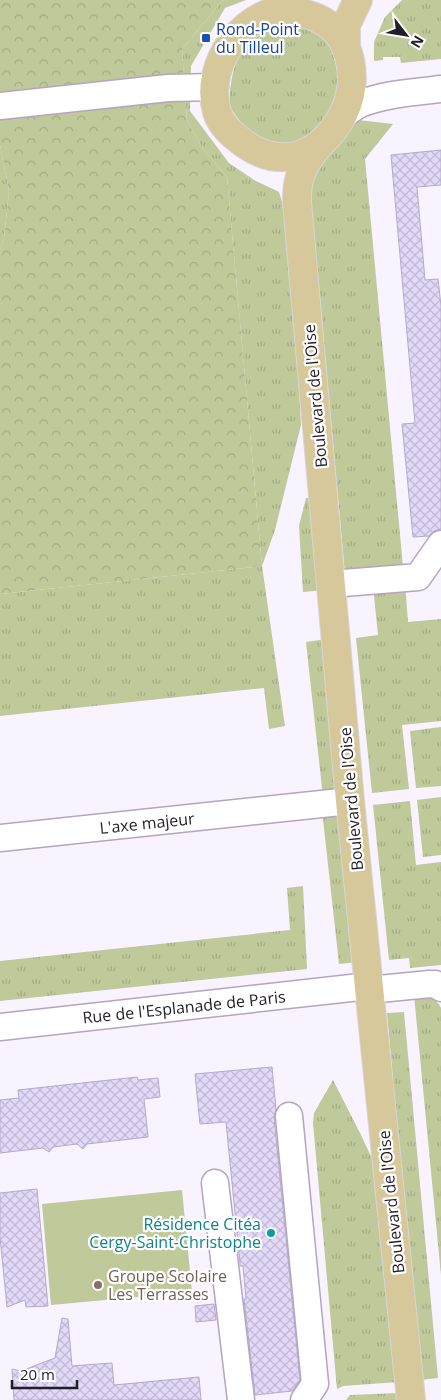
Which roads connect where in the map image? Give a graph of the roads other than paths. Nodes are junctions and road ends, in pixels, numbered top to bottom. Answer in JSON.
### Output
{"nodes":[{"id":1,"x":348,"y":0,"type":"edge"},
{"id":2,"x":358,"y":0,"type":"edge"},
{"id":3,"x":304,"y":13,"type":"junction"},
{"id":4,"x":349,"y":59,"type":"junction"},
{"id":5,"x":214,"y":87,"type":"junction"},
{"id":6,"x":441,"y":89,"type":"edge"},
{"id":7,"x":404,"y":92,"type":"junction"},
{"id":8,"x":0,"y":106,"type":"edge"},
{"id":9,"x":343,"y":115,"type":"junction"},
{"id":10,"x":320,"y":144,"type":"junction"},
{"id":11,"x":263,"y":154,"type":"junction"},
{"id":12,"x":296,"y":198,"type":"junction"},
{"id":13,"x":441,"y":544,"type":"edge"},
{"id":14,"x":332,"y":584,"type":"junction"},
{"id":15,"x":350,"y":801,"type":"junction"},
{"id":16,"x":0,"y":838,"type":"edge"},
{"id":17,"x":369,"y":988,"type":"junction"},
{"id":18,"x":441,"y":988,"type":"edge"},
{"id":19,"x":0,"y":1027,"type":"edge"},
{"id":20,"x":289,"y":1116,"type":"dead end"},
{"id":21,"x":215,"y":1183,"type":"dead end"},
{"id":22,"x":241,"y":1400,"type":"edge"},
{"id":23,"x":304,"y":1400,"type":"edge"},
{"id":24,"x":411,"y":1400,"type":"edge"}],
"edges":[{"from":1,"to":3,"type":"main road"},
{"from":2,"to":4,"type":"main road"},
{"from":3,"to":4,"type":"main road"},
{"from":3,"to":5,"type":"main road"},
{"from":4,"to":7,"type":"street"},
{"from":4,"to":9,"type":"main road"},
{"from":5,"to":8,"type":"street"},
{"from":5,"to":11,"type":"main road"},
{"from":6,"to":7,"type":"street"},
{"from":7,"to":9,"type":"street"},
{"from":9,"to":10,"type":"main road"},
{"from":10,"to":11,"type":"main road"},
{"from":10,"to":12,"type":"main road","name":"Boulevard de l'Oise"},
{"from":11,"to":12,"type":"main road","name":"Boulevard de l'Oise"},
{"from":12,"to":14,"type":"main road","name":"Boulevard de l'Oise"},
{"from":13,"to":14,"type":"street"},
{"from":14,"to":15,"type":"main road","name":"Boulevard de l'Oise"},
{"from":15,"to":16,"type":"street","name":"L'axe majeur"},
{"from":15,"to":17,"type":"main road","name":"Boulevard de l'Oise"},
{"from":17,"to":18,"type":"street","name":"Rue de l'Esplanade de Paris"},
{"from":17,"to":19,"type":"street","name":"Rue de l'Esplanade de Paris"},
{"from":17,"to":24,"type":"main road","name":"Boulevard de l'Oise"},
{"from":20,"to":23,"type":"street"},
{"from":21,"to":22,"type":"street"}]}
